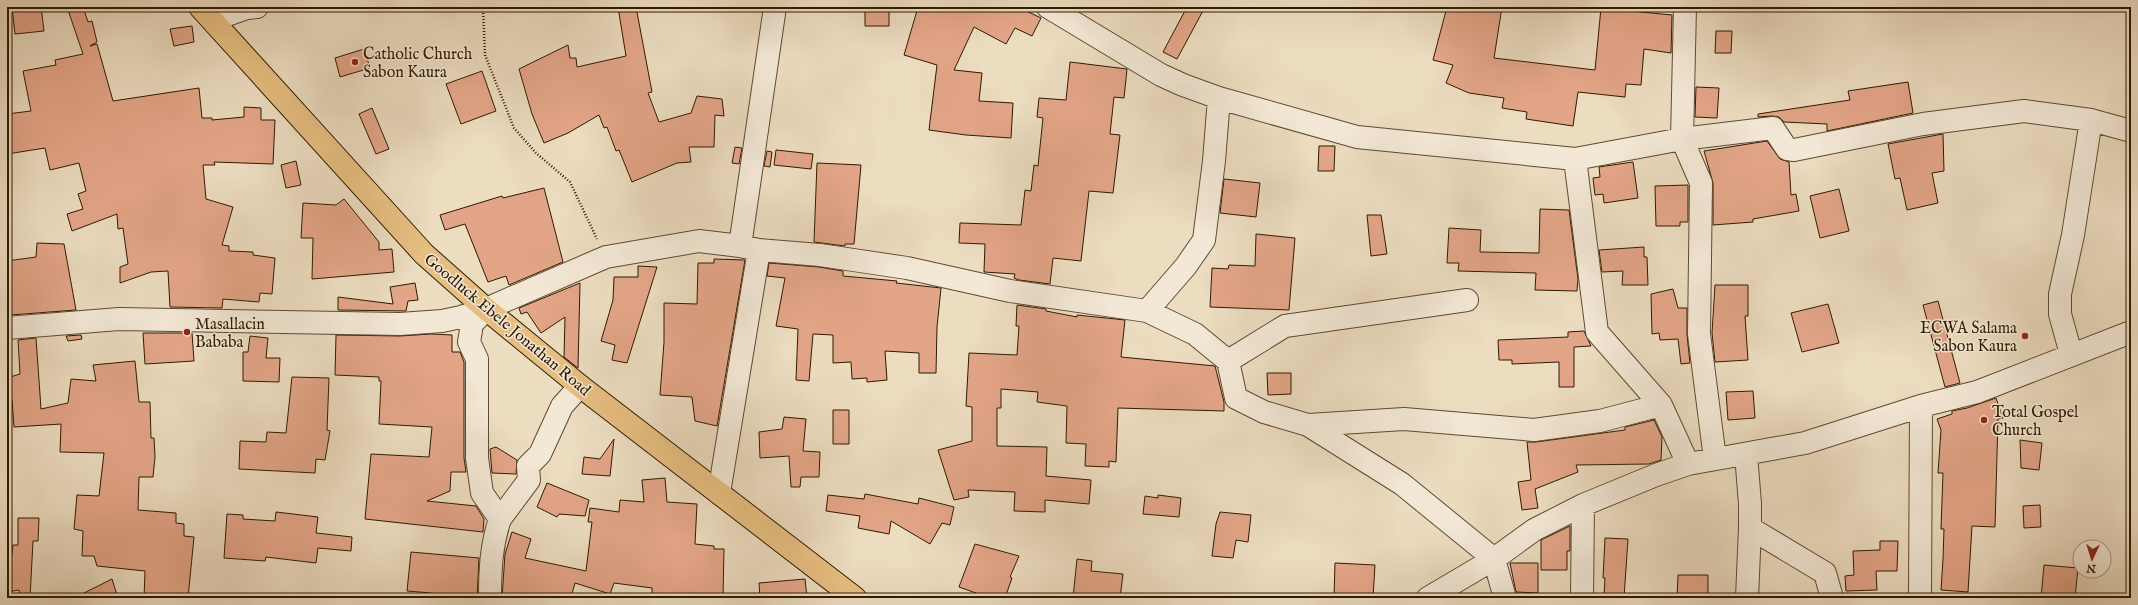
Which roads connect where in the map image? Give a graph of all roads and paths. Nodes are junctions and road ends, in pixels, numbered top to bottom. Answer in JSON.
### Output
{"nodes":[{"id":1,"x":257,"y":7,"type":"edge"},
{"id":2,"x":483,"y":7,"type":"edge"},
{"id":3,"x":775,"y":7,"type":"edge"},
{"id":4,"x":1048,"y":7,"type":"edge"},
{"id":5,"x":1685,"y":7,"type":"edge"},
{"id":6,"x":207,"y":14,"type":"edge"},
{"id":7,"x":1219,"y":98,"type":"junction"},
{"id":8,"x":2091,"y":120,"type":"junction"},
{"id":9,"x":2131,"y":131,"type":"edge"},
{"id":10,"x":1682,"y":139,"type":"junction"},
{"id":11,"x":1575,"y":159,"type":"junction"},
{"id":12,"x":750,"y":248,"type":"junction"},
{"id":13,"x":606,"y":257,"type":"junction"},
{"id":14,"x":1467,"y":300,"type":"dead end"},
{"id":15,"x":486,"y":309,"type":"junction"},
{"id":16,"x":1147,"y":311,"type":"junction"},
{"id":17,"x":7,"y":328,"type":"edge"},
{"id":18,"x":2131,"y":332,"type":"edge"},
{"id":19,"x":2071,"y":354,"type":"junction"},
{"id":20,"x":1228,"y":361,"type":"junction"},
{"id":21,"x":580,"y":386,"type":"junction"},
{"id":22,"x":1661,"y":404,"type":"junction"},
{"id":23,"x":1921,"y":406,"type":"junction"},
{"id":24,"x":1308,"y":425,"type":"junction"},
{"id":25,"x":1746,"y":454,"type":"junction"},
{"id":26,"x":1715,"y":459,"type":"junction"},
{"id":27,"x":1688,"y":464,"type":"junction"},
{"id":28,"x":719,"y":493,"type":"junction"},
{"id":29,"x":1583,"y":505,"type":"junction"},
{"id":30,"x":500,"y":519,"type":"junction"},
{"id":31,"x":1750,"y":528,"type":"junction"},
{"id":32,"x":1494,"y":558,"type":"junction"},
{"id":33,"x":490,"y":598,"type":"edge"},
{"id":34,"x":855,"y":598,"type":"edge"},
{"id":35,"x":1428,"y":598,"type":"edge"},
{"id":36,"x":1505,"y":598,"type":"edge"},
{"id":37,"x":1582,"y":598,"type":"edge"},
{"id":38,"x":1747,"y":598,"type":"edge"},
{"id":39,"x":1832,"y":598,"type":"edge"},
{"id":40,"x":1920,"y":598,"type":"edge"}],
"edges":[{"from":1,"to":6,"type":"street"},
{"from":2,"to":13,"type":"path"},
{"from":3,"to":12,"type":"street"},
{"from":4,"to":7,"type":"street"},
{"from":5,"to":10,"type":"street"},
{"from":6,"to":15,"type":"main road","name":"Goodluck Ebele Jonathan Road"},
{"from":7,"to":11,"type":"street"},
{"from":7,"to":16,"type":"street"},
{"from":8,"to":9,"type":"street"},
{"from":8,"to":10,"type":"street"},
{"from":8,"to":19,"type":"street"},
{"from":10,"to":11,"type":"street"},
{"from":10,"to":26,"type":"street"},
{"from":11,"to":22,"type":"street"},
{"from":12,"to":13,"type":"street"},
{"from":12,"to":16,"type":"street"},
{"from":12,"to":28,"type":"street"},
{"from":13,"to":15,"type":"street"},
{"from":14,"to":20,"type":"street"},
{"from":15,"to":17,"type":"street"},
{"from":15,"to":21,"type":"main road","name":"Goodluck Ebele Jonathan Road"},
{"from":15,"to":30,"type":"street"},
{"from":16,"to":20,"type":"street"},
{"from":18,"to":19,"type":"street"},
{"from":19,"to":23,"type":"street"},
{"from":20,"to":24,"type":"street"},
{"from":21,"to":28,"type":"main road","name":"Goodluck Ebele Jonathan Road"},
{"from":21,"to":30,"type":"street"},
{"from":22,"to":24,"type":"street"},
{"from":22,"to":27,"type":"street"},
{"from":23,"to":25,"type":"street"},
{"from":23,"to":40,"type":"street"},
{"from":24,"to":32,"type":"street"},
{"from":25,"to":26,"type":"street"},
{"from":25,"to":31,"type":"street"},
{"from":26,"to":27,"type":"street"},
{"from":27,"to":29,"type":"street"},
{"from":28,"to":34,"type":"main road","name":"Goodluck Ebele Jonathan Road"},
{"from":29,"to":32,"type":"street"},
{"from":29,"to":37,"type":"street"},
{"from":30,"to":33,"type":"street"},
{"from":31,"to":38,"type":"street"},
{"from":31,"to":39,"type":"street"},
{"from":32,"to":35,"type":"street"},
{"from":32,"to":36,"type":"street"}]}
